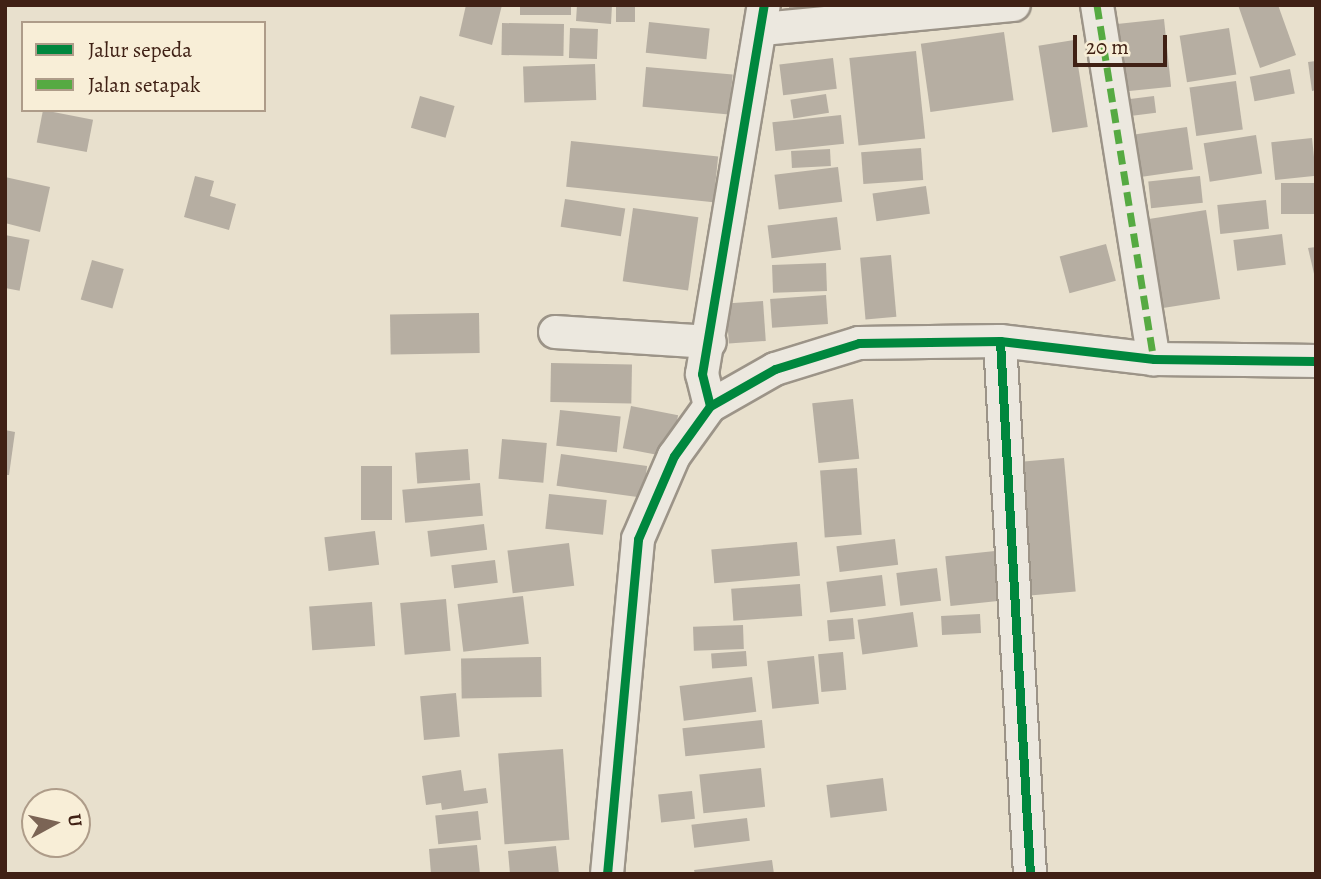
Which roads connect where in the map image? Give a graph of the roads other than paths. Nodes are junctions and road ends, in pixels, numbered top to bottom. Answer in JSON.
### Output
{"nodes":[{"id":1,"x":1014,"y":5,"type":"edge"},
{"id":2,"x":1097,"y":5,"type":"edge"},
{"id":3,"x":764,"y":17,"type":"edge"},
{"id":4,"x":555,"y":332,"type":"dead end"},
{"id":5,"x":710,"y":342,"type":"junction"},
{"id":6,"x":1154,"y":359,"type":"junction"},
{"id":7,"x":1316,"y":361,"type":"edge"},
{"id":8,"x":1001,"y":362,"type":"junction"},
{"id":9,"x":710,"y":406,"type":"junction"},
{"id":10,"x":607,"y":874,"type":"edge"},
{"id":11,"x":1030,"y":874,"type":"edge"}],
"edges":[{"from":1,"to":3,"type":"street"},
{"from":2,"to":6,"type":"street"},
{"from":3,"to":5,"type":"street"},
{"from":4,"to":5,"type":"street"},
{"from":5,"to":9,"type":"street"},
{"from":6,"to":7,"type":"street"},
{"from":6,"to":8,"type":"street"},
{"from":8,"to":9,"type":"street"},
{"from":8,"to":11,"type":"street"},
{"from":9,"to":10,"type":"street"}]}
